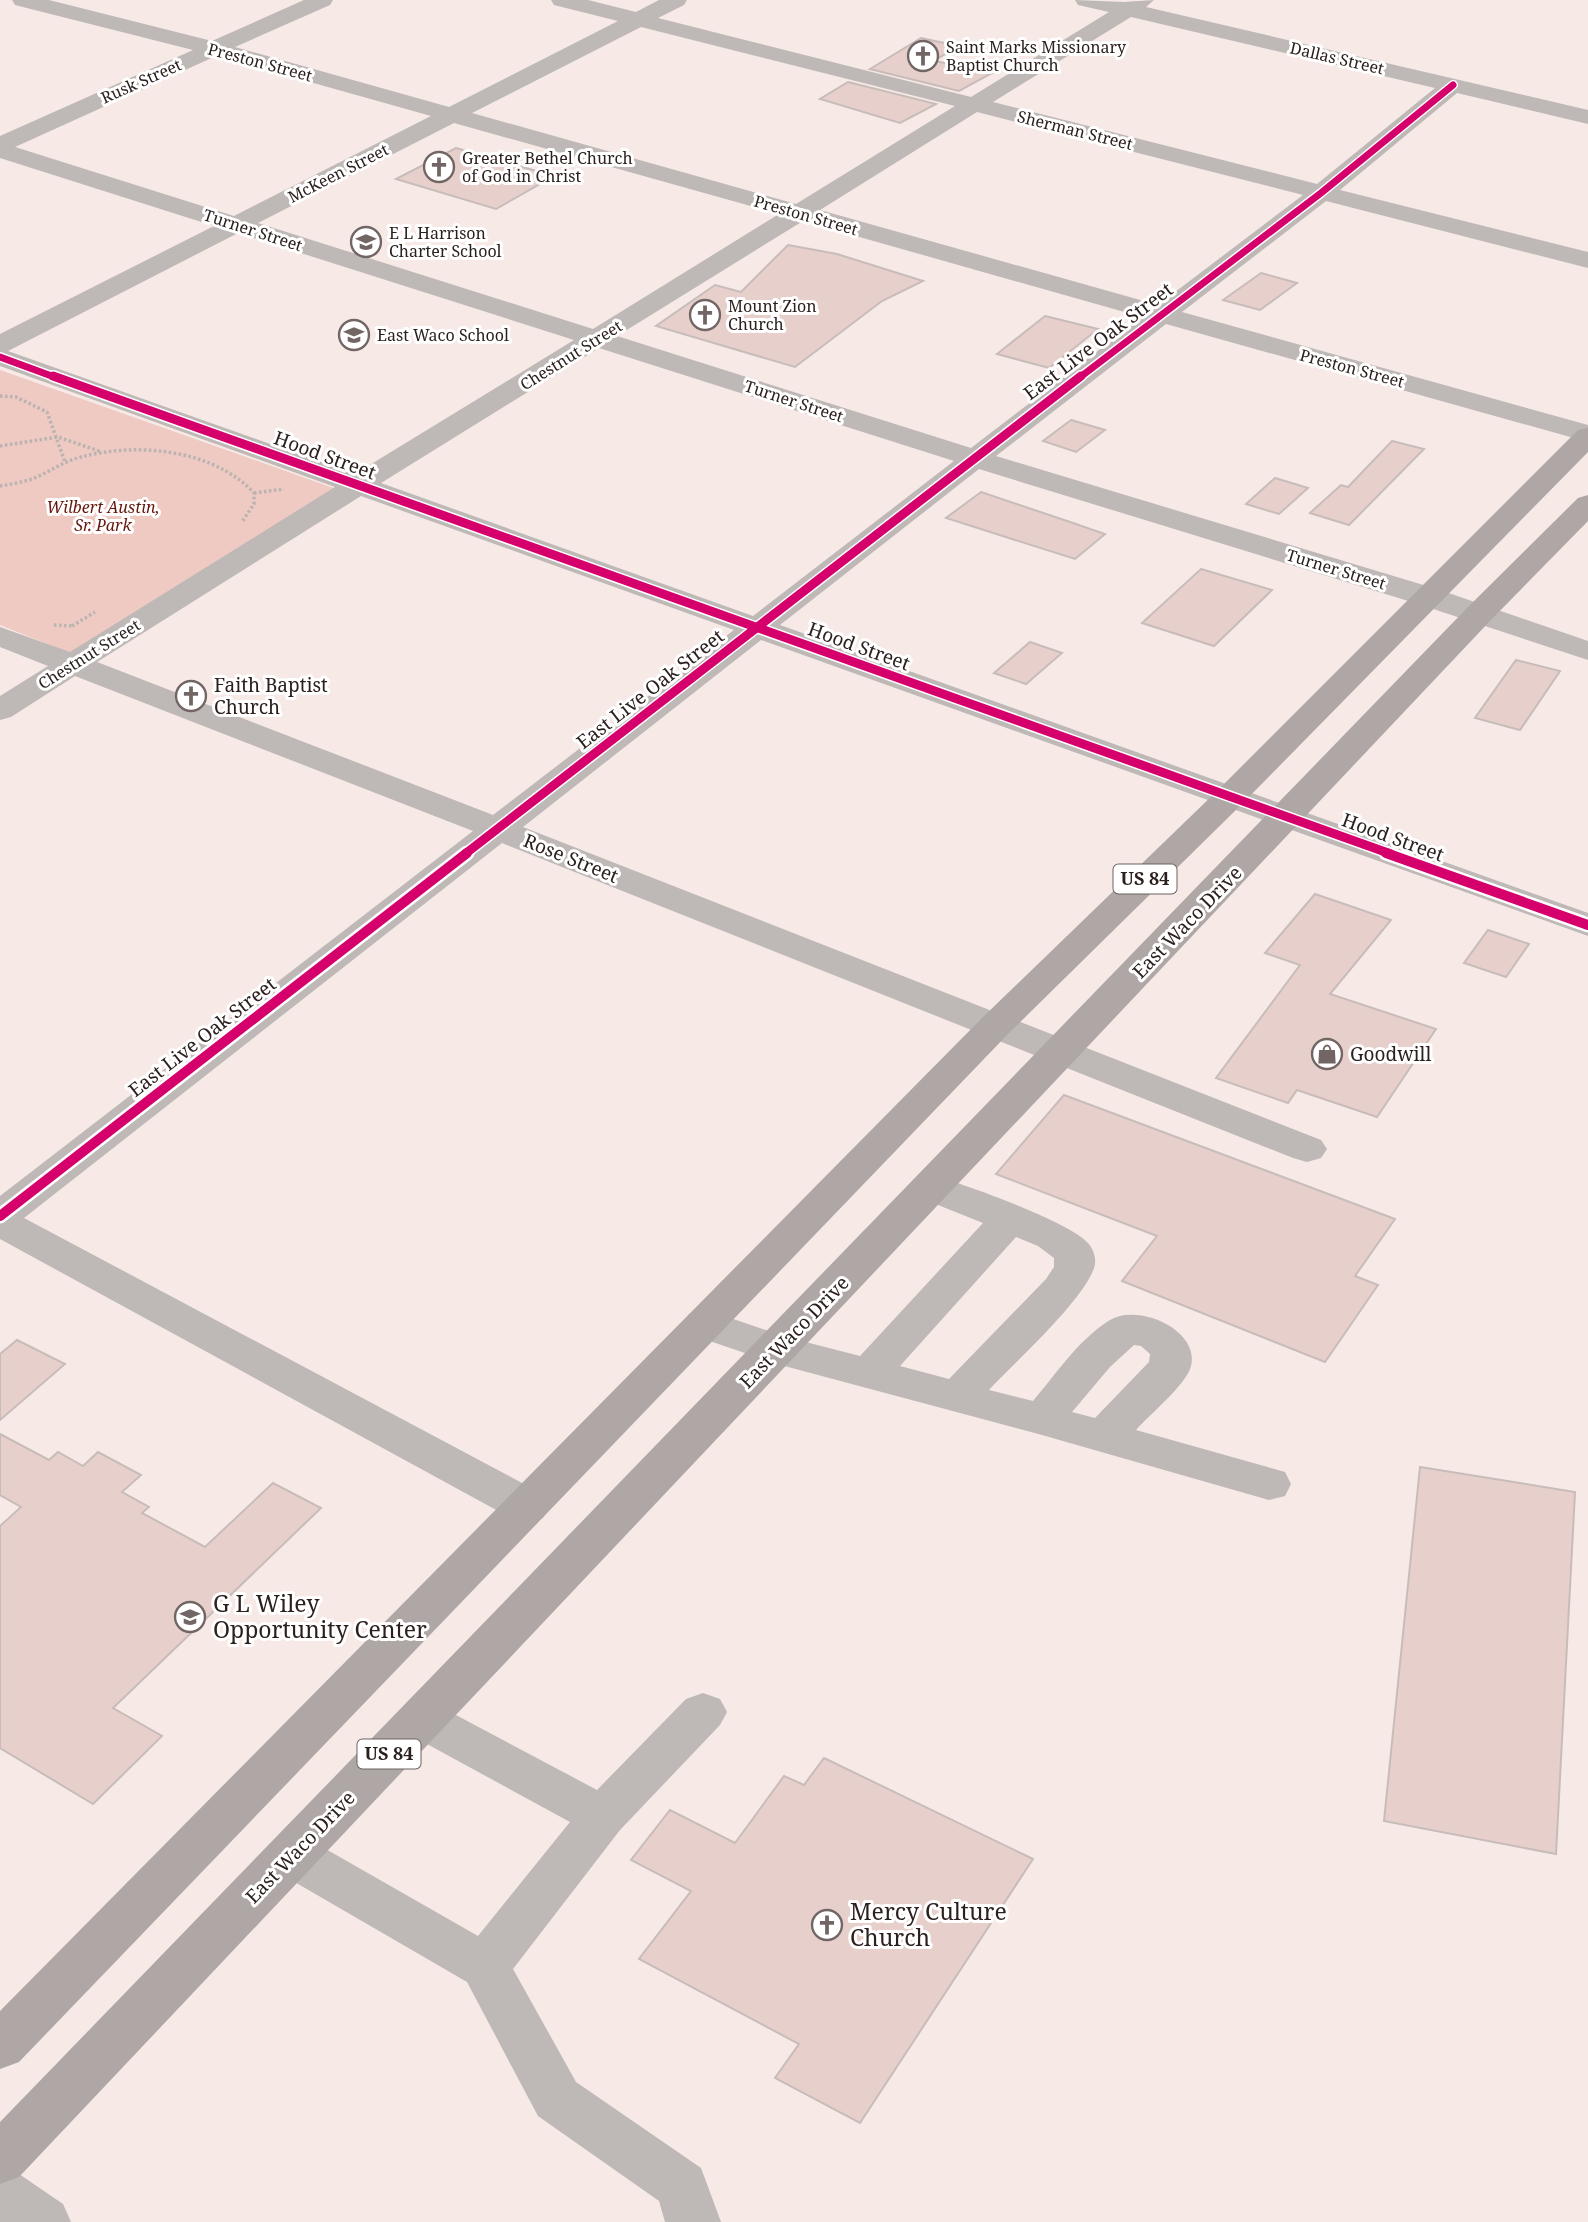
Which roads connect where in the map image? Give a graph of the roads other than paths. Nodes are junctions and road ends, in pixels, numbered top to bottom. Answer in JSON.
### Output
{"nodes":[{"id":1,"x":23,"y":0,"type":"edge"},
{"id":2,"x":321,"y":0,"type":"edge"},
{"id":3,"x":562,"y":0,"type":"edge"},
{"id":4,"x":676,"y":0,"type":"edge"},
{"id":5,"x":1086,"y":0,"type":"edge"},
{"id":6,"x":1135,"y":5,"type":"edge"},
{"id":7,"x":638,"y":19,"type":"junction"},
{"id":8,"x":213,"y":49,"type":"junction"},
{"id":9,"x":1453,"y":85,"type":"junction"},
{"id":10,"x":974,"y":105,"type":"junction"},
{"id":11,"x":452,"y":115,"type":"junction"},
{"id":12,"x":1588,"y":117,"type":"edge"},
{"id":13,"x":0,"y":145,"type":"edge"},
{"id":14,"x":0,"y":150,"type":"edge"},
{"id":15,"x":1321,"y":193,"type":"junction"},
{"id":16,"x":800,"y":214,"type":"junction"},
{"id":17,"x":237,"y":225,"type":"junction"},
{"id":18,"x":1588,"y":260,"type":"edge"},
{"id":19,"x":1160,"y":315,"type":"junction"},
{"id":20,"x":597,"y":339,"type":"junction"},
{"id":21,"x":0,"y":345,"type":"edge"},
{"id":22,"x":0,"y":357,"type":"edge"},
{"id":23,"x":1588,"y":435,"type":"edge"},
{"id":24,"x":975,"y":458,"type":"junction"},
{"id":25,"x":358,"y":486,"type":"junction"},
{"id":26,"x":1588,"y":504,"type":"edge"},
{"id":27,"x":1429,"y":597,"type":"junction"},
{"id":28,"x":1479,"y":614,"type":"junction"},
{"id":29,"x":757,"y":628,"type":"junction"},
{"id":30,"x":0,"y":636,"type":"edge"},
{"id":31,"x":1588,"y":651,"type":"edge"},
{"id":32,"x":73,"y":664,"type":"junction"},
{"id":33,"x":0,"y":710,"type":"edge"},
{"id":34,"x":1230,"y":797,"type":"junction"},
{"id":35,"x":1287,"y":818,"type":"junction"},
{"id":36,"x":498,"y":829,"type":"junction"},
{"id":37,"x":1588,"y":925,"type":"edge"},
{"id":38,"x":995,"y":1026,"type":"junction"},
{"id":39,"x":1061,"y":1054,"type":"junction"},
{"id":40,"x":1307,"y":1149,"type":"dead end"},
{"id":41,"x":932,"y":1188,"type":"junction"},
{"id":42,"x":0,"y":1216,"type":"edge"},
{"id":43,"x":1010,"y":1219,"type":"junction"},
{"id":44,"x":0,"y":1222,"type":"edge"},
{"id":45,"x":704,"y":1324,"type":"junction"},
{"id":46,"x":778,"y":1349,"type":"junction"},
{"id":47,"x":869,"y":1373,"type":"junction"},
{"id":48,"x":958,"y":1396,"type":"junction"},
{"id":49,"x":1042,"y":1419,"type":"junction"},
{"id":50,"x":1104,"y":1436,"type":"junction"},
{"id":51,"x":1269,"y":1483,"type":"dead end"},
{"id":52,"x":527,"y":1506,"type":"junction"},
{"id":53,"x":703,"y":1712,"type":"dead end"},
{"id":54,"x":422,"y":1719,"type":"junction"},
{"id":55,"x":603,"y":1816,"type":"junction"},
{"id":56,"x":292,"y":1855,"type":"junction"},
{"id":57,"x":485,"y":1966,"type":"junction"},
{"id":58,"x":0,"y":2046,"type":"edge"},
{"id":59,"x":0,"y":2159,"type":"edge"},
{"id":60,"x":0,"y":2192,"type":"edge"},
{"id":61,"x":43,"y":2222,"type":"edge"},
{"id":62,"x":693,"y":2222,"type":"edge"}],
"edges":[{"from":1,"to":8,"type":"street","name":"Preston Street"},
{"from":2,"to":8,"type":"street","name":"Rusk Street"},
{"from":3,"to":7,"type":"street","name":"Sherman Street"},
{"from":4,"to":7,"type":"street","name":"McKeen Street"},
{"from":5,"to":6,"type":"street","name":"Dallas Street"},
{"from":6,"to":9,"type":"street","name":"Dallas Street"},
{"from":6,"to":10,"type":"street","name":"Chestnut Street"},
{"from":7,"to":10,"type":"street","name":"Sherman Street"},
{"from":7,"to":11,"type":"street","name":"McKeen Street"},
{"from":8,"to":11,"type":"street","name":"Preston Street"},
{"from":8,"to":13,"type":"street","name":"Rusk Street"},
{"from":9,"to":12,"type":"street","name":"Dallas Street"},
{"from":9,"to":15,"type":"street","name":"East Live Oak Street"},
{"from":10,"to":15,"type":"street","name":"Sherman Street"},
{"from":10,"to":16,"type":"street","name":"Chestnut Street"},
{"from":11,"to":16,"type":"street","name":"Preston Street"},
{"from":11,"to":17,"type":"street","name":"McKeen Street"},
{"from":14,"to":17,"type":"street","name":"Turner Street"},
{"from":15,"to":18,"type":"street","name":"Sherman Street"},
{"from":15,"to":19,"type":"street","name":"East Live Oak Street"},
{"from":16,"to":19,"type":"street","name":"Preston Street"},
{"from":16,"to":20,"type":"street","name":"Chestnut Street"},
{"from":17,"to":20,"type":"street","name":"Turner Street"},
{"from":17,"to":21,"type":"street","name":"McKeen Street"},
{"from":19,"to":23,"type":"street","name":"Preston Street"},
{"from":19,"to":24,"type":"street","name":"East Live Oak Street"},
{"from":20,"to":24,"type":"street","name":"Turner Street"},
{"from":20,"to":25,"type":"street","name":"Chestnut Street"},
{"from":22,"to":25,"type":"street","name":"Hood Street"},
{"from":23,"to":27,"type":"main road","number":"US 84"},
{"from":24,"to":27,"type":"street","name":"Turner Street"},
{"from":24,"to":29,"type":"street","name":"East Live Oak Street"},
{"from":25,"to":29,"type":"street","name":"Hood Street"},
{"from":25,"to":32,"type":"street","name":"Chestnut Street"},
{"from":26,"to":28,"type":"main road","name":"East Waco Drive","number":"US 84"},
{"from":27,"to":28,"type":"street","name":"Turner Street"},
{"from":27,"to":34,"type":"main road","number":"US 84"},
{"from":28,"to":31,"type":"street","name":"Turner Street"},
{"from":28,"to":35,"type":"main road","name":"East Waco Drive","number":"US 84"},
{"from":29,"to":34,"type":"street","name":"Hood Street"},
{"from":29,"to":36,"type":"street","name":"East Live Oak Street"},
{"from":30,"to":32,"type":"street","name":"Rose Street"},
{"from":32,"to":33,"type":"street","name":"Chestnut Street"},
{"from":32,"to":36,"type":"street","name":"Rose Street"},
{"from":34,"to":35,"type":"street","name":"Hood Street"},
{"from":34,"to":38,"type":"main road","number":"US 84"},
{"from":35,"to":37,"type":"street","name":"Hood Street"},
{"from":35,"to":39,"type":"main road","name":"East Waco Drive","number":"US 84"},
{"from":36,"to":38,"type":"street","name":"Rose Street"},
{"from":36,"to":42,"type":"street","name":"East Live Oak Street"},
{"from":38,"to":39,"type":"street","name":"Rose Street"},
{"from":38,"to":45,"type":"main road","number":"US 84"},
{"from":39,"to":40,"type":"street","name":"Rose Street"},
{"from":39,"to":41,"type":"main road","name":"East Waco Drive","number":"US 84"},
{"from":41,"to":43,"type":"street"},
{"from":41,"to":46,"type":"main road","name":"East Waco Drive","number":"US 84"},
{"from":43,"to":47,"type":"street"},
{"from":43,"to":48,"type":"street"},
{"from":44,"to":52,"type":"street"},
{"from":45,"to":46,"type":"street"},
{"from":45,"to":52,"type":"main road","number":"US 84"},
{"from":46,"to":47,"type":"street"},
{"from":46,"to":54,"type":"main road","name":"East Waco Drive","number":"US 84"},
{"from":47,"to":48,"type":"street"},
{"from":48,"to":49,"type":"street"},
{"from":49,"to":50,"type":"street"},
{"from":49,"to":50,"type":"street"},
{"from":50,"to":51,"type":"street"},
{"from":52,"to":58,"type":"main road","number":"US 84"},
{"from":53,"to":55,"type":"street"},
{"from":54,"to":55,"type":"street"},
{"from":54,"to":56,"type":"main road","name":"East Waco Drive","number":"US 84"},
{"from":55,"to":57,"type":"street"},
{"from":56,"to":57,"type":"street"},
{"from":56,"to":59,"type":"main road","name":"East Waco Drive","number":"US 84"},
{"from":57,"to":62,"type":"street"},
{"from":60,"to":61,"type":"street"}]}
